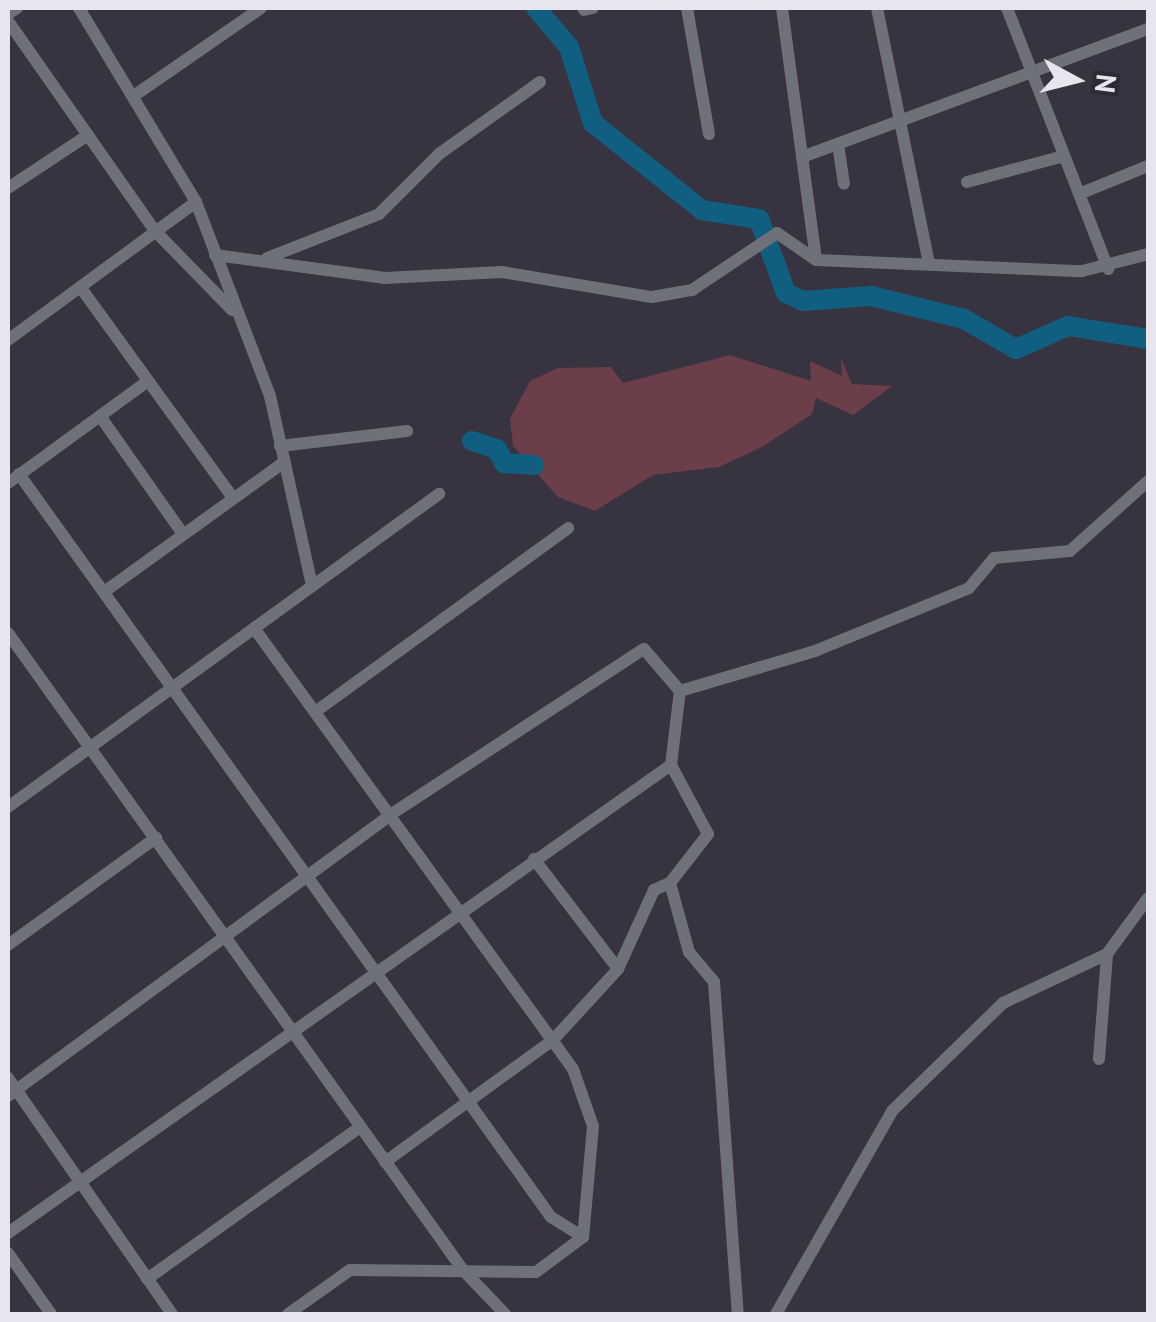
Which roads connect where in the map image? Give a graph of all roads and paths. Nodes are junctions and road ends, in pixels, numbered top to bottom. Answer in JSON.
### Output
{"nodes":[{"id":1,"x":16,"y":8,"type":"edge"},
{"id":2,"x":79,"y":8,"type":"edge"},
{"id":3,"x":261,"y":8,"type":"edge"},
{"id":4,"x":687,"y":8,"type":"edge"},
{"id":5,"x":782,"y":8,"type":"edge"},
{"id":6,"x":877,"y":8,"type":"edge"},
{"id":7,"x":1006,"y":8,"type":"edge"},
{"id":8,"x":8,"y":17,"type":"edge"},
{"id":9,"x":1148,"y":29,"type":"edge"},
{"id":10,"x":1032,"y":72,"type":"junction"},
{"id":11,"x":540,"y":82,"type":"dead end"},
{"id":12,"x":135,"y":96,"type":"junction"},
{"id":13,"x":902,"y":120,"type":"junction"},
{"id":14,"x":709,"y":134,"type":"dead end"},
{"id":15,"x":88,"y":135,"type":"junction"},
{"id":16,"x":838,"y":144,"type":"junction"},
{"id":17,"x":1064,"y":156,"type":"junction"},
{"id":18,"x":802,"y":157,"type":"junction"},
{"id":19,"x":1148,"y":166,"type":"edge"},
{"id":20,"x":967,"y":182,"type":"dead end"},
{"id":21,"x":9,"y":183,"type":"edge"},
{"id":22,"x":844,"y":184,"type":"dead end"},
{"id":23,"x":1079,"y":194,"type":"junction"},
{"id":24,"x":196,"y":202,"type":"junction"},
{"id":25,"x":156,"y":232,"type":"junction"},
{"id":26,"x":1148,"y":254,"type":"edge"},
{"id":27,"x":215,"y":255,"type":"junction"},
{"id":28,"x":267,"y":258,"type":"junction"},
{"id":29,"x":816,"y":260,"type":"junction"},
{"id":30,"x":929,"y":264,"type":"junction"},
{"id":31,"x":1108,"y":269,"type":"junction"},
{"id":32,"x":80,"y":288,"type":"junction"},
{"id":33,"x":235,"y":313,"type":"junction"},
{"id":34,"x":8,"y":340,"type":"edge"},
{"id":35,"x":148,"y":382,"type":"junction"},
{"id":36,"x":100,"y":416,"type":"junction"},
{"id":37,"x":407,"y":432,"type":"dead end"},
{"id":38,"x":280,"y":446,"type":"junction"},
{"id":39,"x":284,"y":462,"type":"junction"},
{"id":40,"x":13,"y":478,"type":"edge"},
{"id":41,"x":1148,"y":481,"type":"edge"},
{"id":42,"x":439,"y":494,"type":"dead end"},
{"id":43,"x":232,"y":498,"type":"junction"},
{"id":44,"x":568,"y":528,"type":"dead end"},
{"id":45,"x":183,"y":534,"type":"junction"},
{"id":46,"x":312,"y":585,"type":"junction"},
{"id":47,"x":104,"y":592,"type":"junction"},
{"id":48,"x":254,"y":628,"type":"junction"},
{"id":49,"x":8,"y":633,"type":"edge"},
{"id":50,"x":13,"y":652,"type":"edge"},
{"id":51,"x":172,"y":687,"type":"junction"},
{"id":52,"x":680,"y":692,"type":"junction"},
{"id":53,"x":315,"y":712,"type":"junction"},
{"id":54,"x":90,"y":747,"type":"junction"},
{"id":55,"x":671,"y":765,"type":"junction"},
{"id":56,"x":8,"y":806,"type":"edge"},
{"id":57,"x":390,"y":815,"type":"junction"},
{"id":58,"x":156,"y":838,"type":"junction"},
{"id":59,"x":534,"y":859,"type":"junction"},
{"id":60,"x":305,"y":878,"type":"junction"},
{"id":61,"x":670,"y":883,"type":"junction"},
{"id":62,"x":1148,"y":898,"type":"edge"},
{"id":63,"x":460,"y":912,"type":"junction"},
{"id":64,"x":227,"y":935,"type":"junction"},
{"id":65,"x":8,"y":945,"type":"edge"},
{"id":66,"x":1108,"y":954,"type":"junction"},
{"id":67,"x":618,"y":970,"type":"junction"},
{"id":68,"x":373,"y":972,"type":"junction"},
{"id":69,"x":294,"y":1027,"type":"junction"},
{"id":70,"x":552,"y":1040,"type":"junction"},
{"id":71,"x":1099,"y":1059,"type":"dead end"},
{"id":72,"x":10,"y":1088,"type":"edge"},
{"id":73,"x":468,"y":1102,"type":"junction"},
{"id":74,"x":360,"y":1126,"type":"junction"},
{"id":75,"x":386,"y":1162,"type":"junction"},
{"id":76,"x":80,"y":1180,"type":"junction"},
{"id":77,"x":8,"y":1232,"type":"edge"},
{"id":78,"x":584,"y":1238,"type":"junction"},
{"id":79,"x":8,"y":1253,"type":"edge"},
{"id":80,"x":463,"y":1270,"type":"junction"},
{"id":81,"x":147,"y":1279,"type":"junction"},
{"id":82,"x":51,"y":1314,"type":"edge"},
{"id":83,"x":172,"y":1314,"type":"edge"},
{"id":84,"x":288,"y":1314,"type":"edge"},
{"id":85,"x":506,"y":1314,"type":"edge"},
{"id":86,"x":738,"y":1314,"type":"edge"},
{"id":87,"x":776,"y":1314,"type":"edge"}],
"edges":[{"from":1,"to":8,"type":"street"},
{"from":2,"to":12,"type":"street"},
{"from":3,"to":12,"type":"street"},
{"from":4,"to":14,"type":"street"},
{"from":5,"to":18,"type":"street"},
{"from":6,"to":13,"type":"street"},
{"from":7,"to":10,"type":"street"},
{"from":8,"to":15,"type":"street"},
{"from":9,"to":10,"type":"street"},
{"from":10,"to":13,"type":"street"},
{"from":10,"to":17,"type":"street"},
{"from":11,"to":28,"type":"street"},
{"from":12,"to":24,"type":"street"},
{"from":13,"to":16,"type":"street"},
{"from":13,"to":30,"type":"street"},
{"from":15,"to":21,"type":"street"},
{"from":15,"to":25,"type":"street"},
{"from":16,"to":18,"type":"street"},
{"from":16,"to":22,"type":"street"},
{"from":17,"to":20,"type":"street"},
{"from":17,"to":23,"type":"street"},
{"from":18,"to":29,"type":"street"},
{"from":19,"to":23,"type":"street"},
{"from":23,"to":31,"type":"street"},
{"from":24,"to":25,"type":"street"},
{"from":24,"to":27,"type":"street"},
{"from":25,"to":32,"type":"street"},
{"from":25,"to":33,"type":"street"},
{"from":26,"to":31,"type":"street"},
{"from":27,"to":28,"type":"street"},
{"from":27,"to":33,"type":"street"},
{"from":28,"to":29,"type":"street"},
{"from":29,"to":30,"type":"street"},
{"from":30,"to":31,"type":"street"},
{"from":32,"to":34,"type":"street"},
{"from":32,"to":35,"type":"street"},
{"from":33,"to":38,"type":"street"},
{"from":35,"to":36,"type":"street"},
{"from":35,"to":43,"type":"street"},
{"from":36,"to":40,"type":"street"},
{"from":36,"to":45,"type":"street"},
{"from":37,"to":38,"type":"street"},
{"from":38,"to":39,"type":"street"},
{"from":39,"to":43,"type":"street"},
{"from":39,"to":46,"type":"street"},
{"from":40,"to":47,"type":"street"},
{"from":41,"to":52,"type":"street"},
{"from":42,"to":46,"type":"street"},
{"from":43,"to":45,"type":"street"},
{"from":44,"to":53,"type":"street"},
{"from":45,"to":47,"type":"street"},
{"from":46,"to":48,"type":"street"},
{"from":47,"to":51,"type":"street"},
{"from":48,"to":51,"type":"street"},
{"from":48,"to":53,"type":"street"},
{"from":49,"to":50,"type":"street"},
{"from":50,"to":54,"type":"street"},
{"from":51,"to":54,"type":"street"},
{"from":51,"to":60,"type":"street"},
{"from":52,"to":55,"type":"street"},
{"from":52,"to":57,"type":"street"},
{"from":53,"to":57,"type":"street"},
{"from":54,"to":56,"type":"street"},
{"from":54,"to":58,"type":"street"},
{"from":55,"to":59,"type":"street"},
{"from":55,"to":61,"type":"street"},
{"from":57,"to":60,"type":"street"},
{"from":57,"to":63,"type":"street"},
{"from":58,"to":64,"type":"street"},
{"from":58,"to":65,"type":"street"},
{"from":59,"to":63,"type":"street"},
{"from":59,"to":67,"type":"street"},
{"from":60,"to":64,"type":"street"},
{"from":60,"to":68,"type":"street"},
{"from":61,"to":67,"type":"street"},
{"from":61,"to":86,"type":"street"},
{"from":62,"to":66,"type":"street"},
{"from":63,"to":68,"type":"street"},
{"from":63,"to":70,"type":"street"},
{"from":64,"to":69,"type":"street"},
{"from":64,"to":72,"type":"street"},
{"from":66,"to":71,"type":"street"},
{"from":66,"to":87,"type":"street"},
{"from":67,"to":70,"type":"street"},
{"from":68,"to":69,"type":"street"},
{"from":68,"to":73,"type":"street"},
{"from":69,"to":74,"type":"street"},
{"from":69,"to":76,"type":"street"},
{"from":70,"to":73,"type":"street"},
{"from":70,"to":78,"type":"street"},
{"from":72,"to":76,"type":"street"},
{"from":73,"to":75,"type":"street"},
{"from":73,"to":78,"type":"street"},
{"from":74,"to":75,"type":"street"},
{"from":74,"to":81,"type":"street"},
{"from":75,"to":80,"type":"street"},
{"from":76,"to":77,"type":"street"},
{"from":76,"to":81,"type":"street"},
{"from":78,"to":80,"type":"street"},
{"from":79,"to":82,"type":"street"},
{"from":80,"to":84,"type":"street"},
{"from":80,"to":85,"type":"street"},
{"from":81,"to":83,"type":"street"}]}
